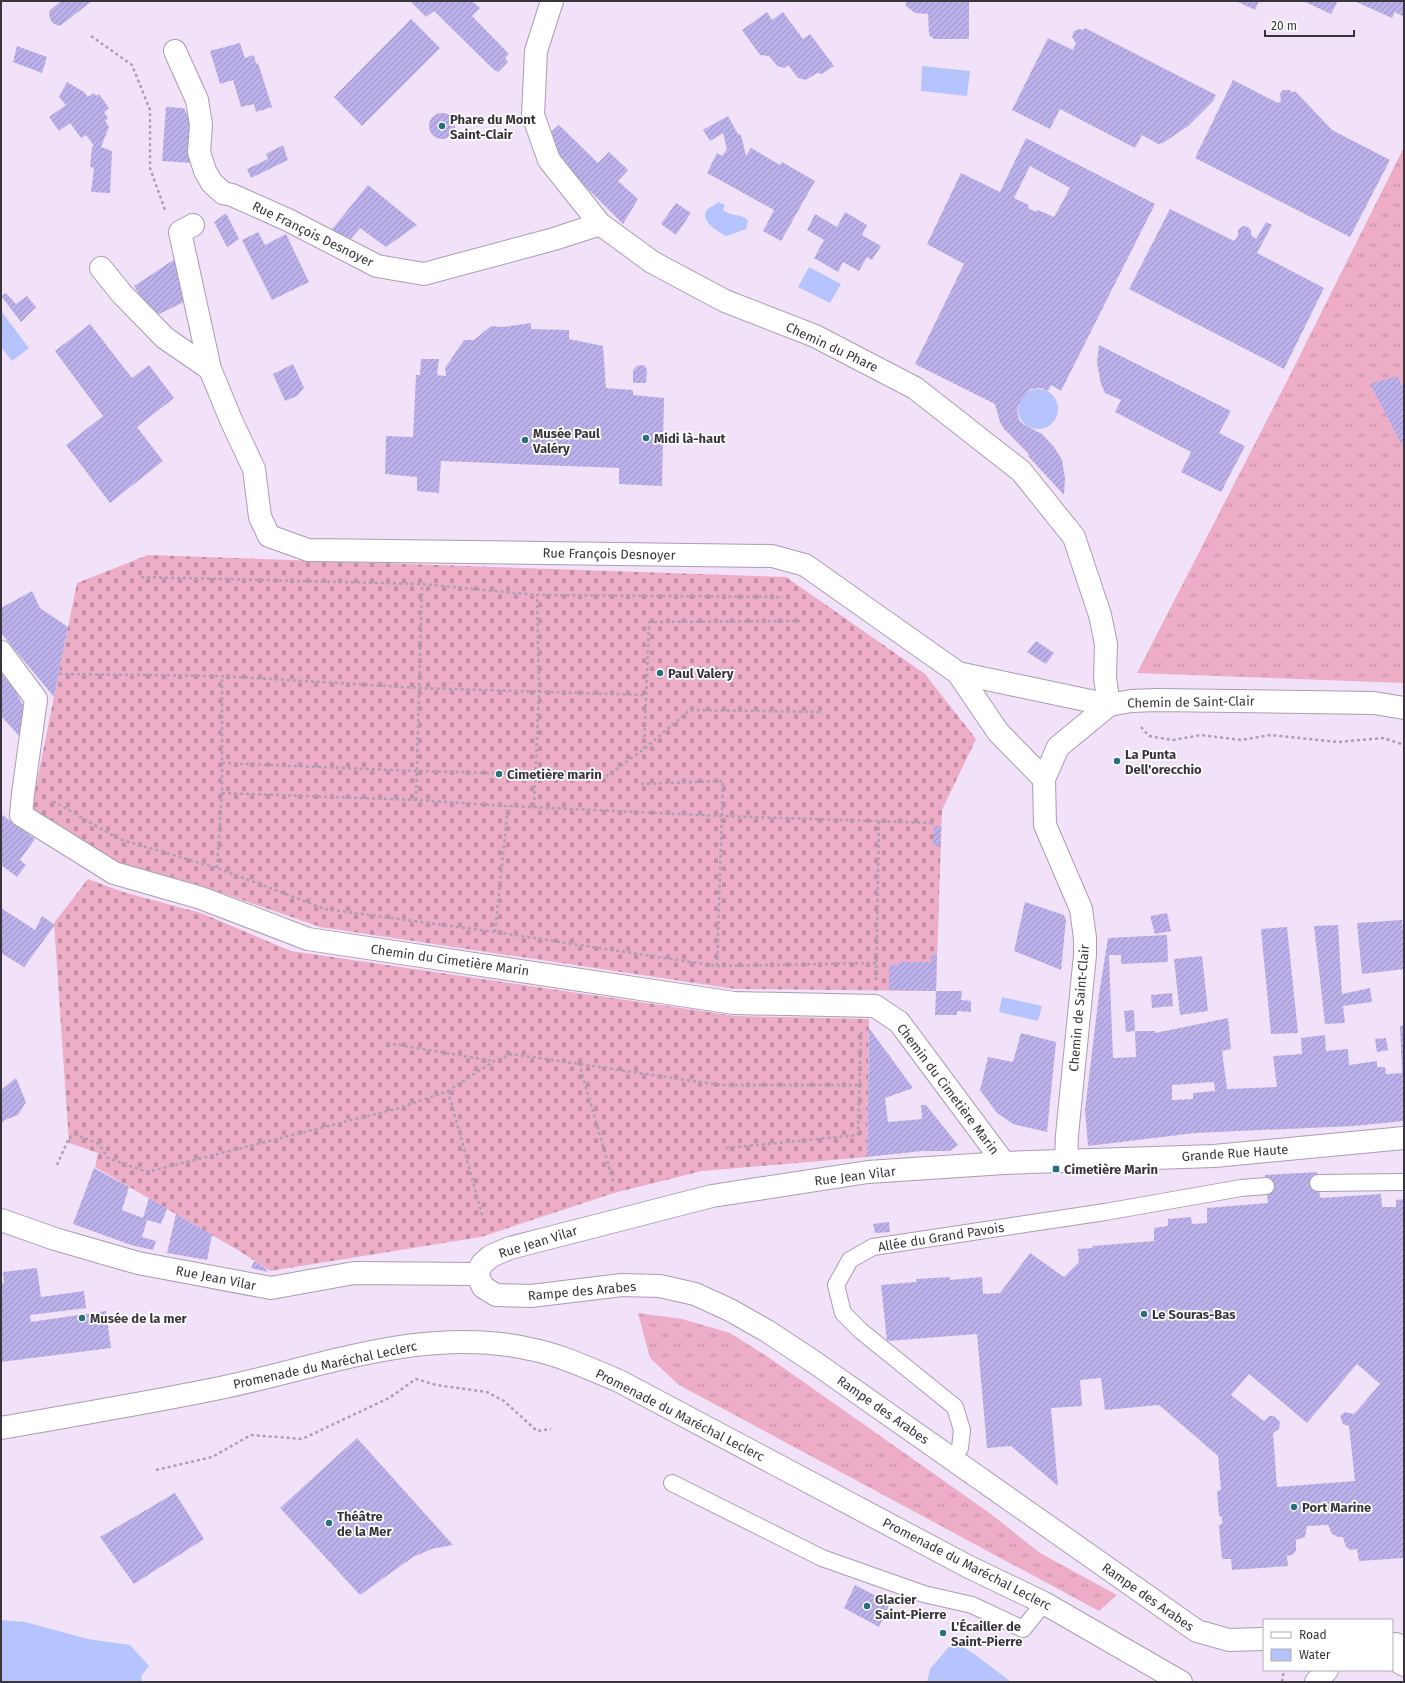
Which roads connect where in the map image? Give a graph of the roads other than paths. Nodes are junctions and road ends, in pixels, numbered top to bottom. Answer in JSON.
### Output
{"nodes":[{"id":1,"x":552,"y":1,"type":"edge"},
{"id":2,"x":175,"y":51,"type":"dead end"},
{"id":3,"x":600,"y":224,"type":"junction"},
{"id":4,"x":180,"y":226,"type":"road end"},
{"id":5,"x":101,"y":268,"type":"dead end"},
{"id":6,"x":210,"y":369,"type":"junction"},
{"id":7,"x":1,"y":652,"type":"edge"},
{"id":8,"x":958,"y":673,"type":"junction"},
{"id":9,"x":1110,"y":705,"type":"junction"},
{"id":10,"x":1404,"y":708,"type":"edge"},
{"id":11,"x":1044,"y":779,"type":"junction"},
{"id":12,"x":1404,"y":1138,"type":"edge"},
{"id":13,"x":1066,"y":1161,"type":"junction"},
{"id":14,"x":1004,"y":1163,"type":"junction"},
{"id":15,"x":1404,"y":1182,"type":"edge"},
{"id":16,"x":1318,"y":1183,"type":"dead end"},
{"id":17,"x":1266,"y":1186,"type":"dead end"},
{"id":18,"x":1,"y":1220,"type":"edge"},
{"id":19,"x":477,"y":1274,"type":"junction"},
{"id":20,"x":1,"y":1428,"type":"edge"},
{"id":21,"x":953,"y":1458,"type":"junction"},
{"id":22,"x":672,"y":1483,"type":"dead end"},
{"id":23,"x":1044,"y":1603,"type":"junction"},
{"id":24,"x":1263,"y":1639,"type":"edge"},
{"id":25,"x":1177,"y":1679,"type":"edge"},
{"id":26,"x":1196,"y":1682,"type":"edge"}],
"edges":[{"from":1,"to":3,"type":"street","name":"Chemin du Phare"},
{"from":2,"to":3,"type":"street","name":"Rue François Desnoyer"},
{"from":3,"to":9,"type":"street","name":"Chemin du Phare"},
{"from":4,"to":6,"type":"street","name":"Rue François Desnoyer"},
{"from":5,"to":6,"type":"street"},
{"from":6,"to":8,"type":"street","name":"Rue François Desnoyer"},
{"from":7,"to":14,"type":"street","name":"Chemin du Cimetière Marin"},
{"from":8,"to":9,"type":"street"},
{"from":8,"to":11,"type":"street","name":"Rue François Desnoyer"},
{"from":9,"to":10,"type":"street","name":"Chemin de Saint-Clair"},
{"from":9,"to":11,"type":"street","name":"Chemin de Saint-Clair"},
{"from":11,"to":13,"type":"street","name":"Chemin de Saint-Clair"},
{"from":12,"to":13,"type":"street","name":"Grande Rue Haute"},
{"from":13,"to":14,"type":"street","name":"Rue Jean Vilar"},
{"from":14,"to":19,"type":"street","name":"Rue Jean Vilar"},
{"from":15,"to":16,"type":"lane"},
{"from":17,"to":21,"type":"lane","name":"Allée du Grand Pavois"},
{"from":18,"to":19,"type":"street","name":"Rue Jean Vilar"},
{"from":19,"to":21,"type":"street","name":"Rampe des Arabes"},
{"from":20,"to":23,"type":"street","name":"Promenade du Maréchal Leclerc"},
{"from":21,"to":24,"type":"street","name":"Rampe des Arabes"},
{"from":22,"to":23,"type":"lane"},
{"from":23,"to":25,"type":"street","name":"Promenade du Maréchal Leclerc"},
{"from":25,"to":26,"type":"street","name":"Promenade du Maréchal Leclerc"}]}
